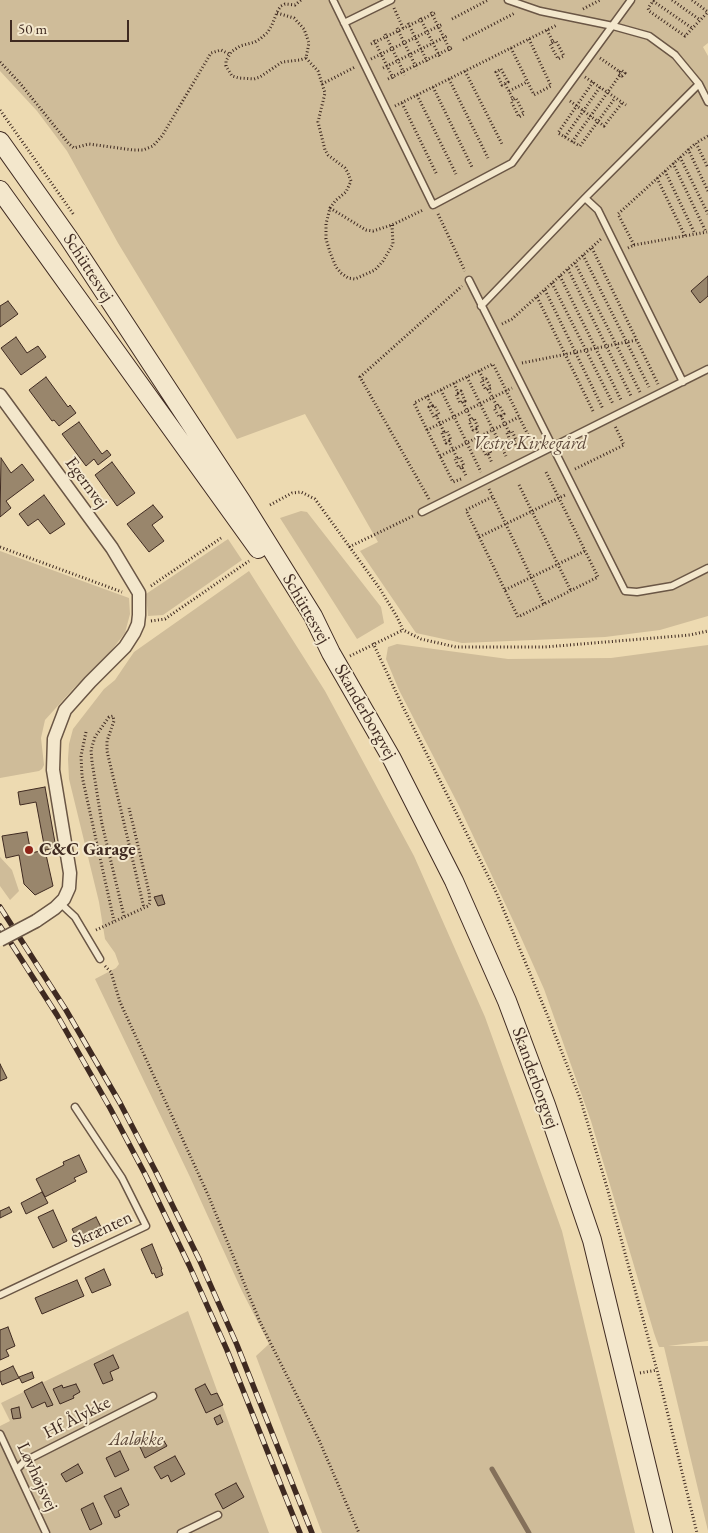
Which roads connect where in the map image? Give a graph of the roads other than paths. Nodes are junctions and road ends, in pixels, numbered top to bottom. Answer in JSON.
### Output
{"nodes":[{"id":1,"x":333,"y":0,"type":"edge"},
{"id":2,"x":390,"y":0,"type":"edge"},
{"id":3,"x":508,"y":0,"type":"edge"},
{"id":4,"x":631,"y":0,"type":"edge"},
{"id":5,"x":344,"y":23,"type":"junction"},
{"id":6,"x":613,"y":26,"type":"junction"},
{"id":7,"x":700,"y":84,"type":"junction"},
{"id":8,"x":708,"y":102,"type":"edge"},
{"id":9,"x":0,"y":142,"type":"edge"},
{"id":10,"x":0,"y":190,"type":"edge"},
{"id":11,"x":585,"y":198,"type":"junction"},
{"id":12,"x":469,"y":280,"type":"road end"},
{"id":13,"x":481,"y":306,"type":"junction"},
{"id":14,"x":708,"y":369,"type":"edge"},
{"id":15,"x":683,"y":382,"type":"junction"},
{"id":16,"x":0,"y":396,"type":"edge"},
{"id":17,"x":552,"y":447,"type":"junction"},
{"id":18,"x":419,"y":513,"type":"road end"},
{"id":19,"x":708,"y":568,"type":"edge"},
{"id":20,"x":331,"y":653,"type":"junction"},
{"id":21,"x":60,"y":903,"type":"junction"},
{"id":22,"x":0,"y":940,"type":"edge"},
{"id":23,"x":100,"y":959,"type":"road end"},
{"id":24,"x":75,"y":1107,"type":"dead end"},
{"id":25,"x":0,"y":1295,"type":"edge"},
{"id":26,"x":153,"y":1396,"type":"dead end"},
{"id":27,"x":0,"y":1434,"type":"edge"},
{"id":28,"x":16,"y":1469,"type":"junction"},
{"id":29,"x":218,"y":1515,"type":"dead end"},
{"id":30,"x":44,"y":1533,"type":"edge"},
{"id":31,"x":181,"y":1533,"type":"edge"},
{"id":32,"x":663,"y":1533,"type":"edge"}],
"edges":[{"from":1,"to":5,"type":"lane"},
{"from":2,"to":5,"type":"lane"},
{"from":3,"to":6,"type":"lane"},
{"from":4,"to":6,"type":"lane"},
{"from":5,"to":6,"type":"lane"},
{"from":6,"to":7,"type":"lane"},
{"from":7,"to":8,"type":"lane"},
{"from":7,"to":11,"type":"lane"},
{"from":9,"to":20,"type":"main road","name":"Schüttesvej"},
{"from":10,"to":20,"type":"main road","name":"Schüttesvej"},
{"from":11,"to":13,"type":"lane"},
{"from":11,"to":15,"type":"lane"},
{"from":12,"to":13,"type":"lane"},
{"from":13,"to":17,"type":"lane"},
{"from":14,"to":15,"type":"lane"},
{"from":15,"to":17,"type":"lane"},
{"from":16,"to":21,"type":"street","name":"Egernvej"},
{"from":17,"to":18,"type":"lane"},
{"from":17,"to":19,"type":"lane"},
{"from":20,"to":32,"type":"main road","name":"Skanderborgvej"},
{"from":21,"to":22,"type":"street","bridge":true},
{"from":21,"to":23,"type":"lane"},
{"from":24,"to":25,"type":"lane","name":"Skrænten"},
{"from":26,"to":28,"type":"lane","name":"Hf Ålykke"},
{"from":27,"to":28,"type":"lane","name":"Løvhøjsvej"},
{"from":28,"to":30,"type":"lane","name":"Løvhøjsvej"},
{"from":29,"to":31,"type":"lane"}]}
